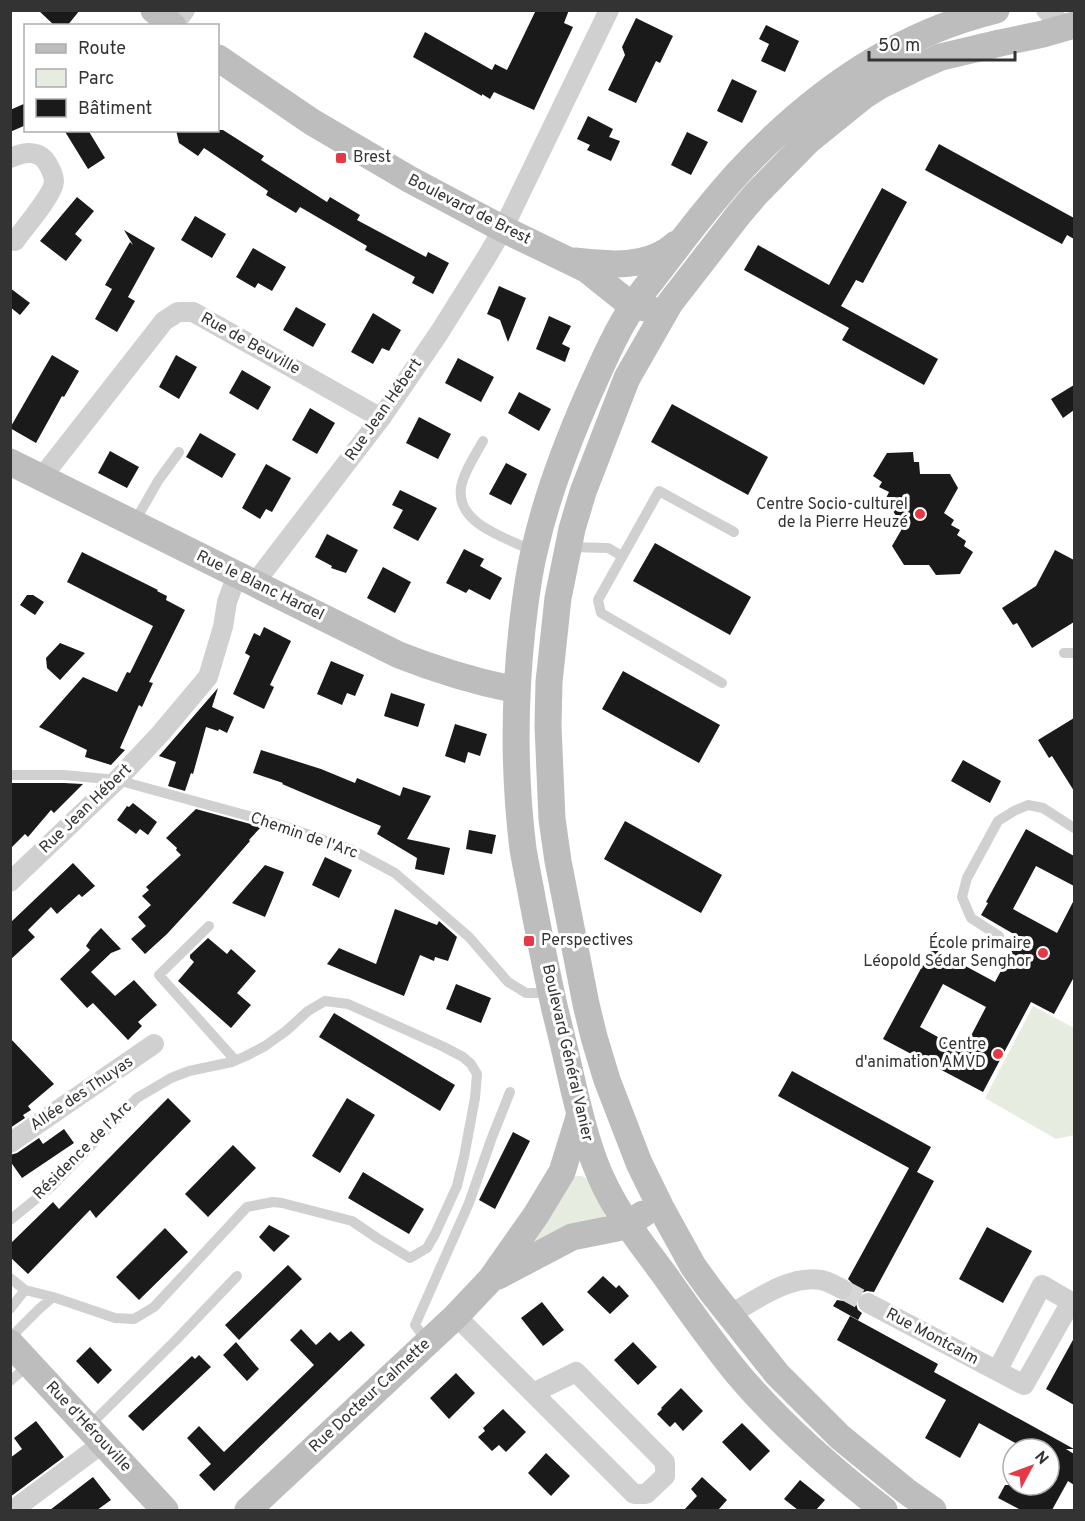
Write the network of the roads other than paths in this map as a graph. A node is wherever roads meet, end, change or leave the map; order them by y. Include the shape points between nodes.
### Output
1 (154, 10) edge
2 (185, 10) edge
3 (609, 10) edge
4 (996, 10) edge
5 (1062, 21) edge
6 (171, 24) edge
7 (174, 24) edge
8 (219, 59) edge
9 (10, 158) edge
10 (503, 229) junction
11 (12, 240) edge
12 (571, 261) junction
13 (648, 267) junction
14 (611, 289) junction
15 (671, 301) junction
16 (633, 306) junction
17 (618, 330) junction
18 (381, 418) junction
19 (483, 441) dead end
20 (179, 452) dead end
21 (10, 462) edge
22 (42, 477) junction
23 (134, 523) junction
24 (734, 532) dead end
25 (568, 547) junction
26 (534, 551) junction
27 (622, 556) junction
28 (246, 580) junction
29 (722, 682) dead end
30 (516, 690) junction
31 (10, 776) edge
32 (117, 780) junction
33 (1074, 828) edge
34 (10, 882) edge
35 (209, 926) dead end
36 (999, 936) dead end
37 (552, 993) junction
38 (154, 1044) dead end
39 (235, 1060) junction
40 (510, 1092) dead end
41 (617, 1106) junction
42 (580, 1114) junction
43 (10, 1143) edge
44 (654, 1194) junction
45 (10, 1220) edge
46 (628, 1224) junction
47 (237, 1276) dead end
48 (10, 1278) edge
49 (491, 1279) junction
50 (842, 1289) tunnel mouth
51 (25, 1290) junction
52 (53, 1297) junction
53 (1073, 1302) edge
54 (868, 1303) tunnel mouth
55 (10, 1309) edge
56 (729, 1315) junction
57 (456, 1316) junction
58 (10, 1338) edge
59 (427, 1342) junction
60 (10, 1343) edge
61 (997, 1371) junction
62 (20, 1373) edge
63 (533, 1393) junction
64 (95, 1435) junction
65 (873, 1505) edge
66 (13, 1510) edge
67 (165, 1510) edge
68 (248, 1510) edge
69 (933, 1510) edge

1 - 6 street
2 - 7 street
3 - 10 street, Rue Jean Hébert
4 - 13 street, Boulevard Général Vanier via 900,45 854,72 798,114 757,153 687,234
5 - 15 street, Boulevard Général Vanier via 941,57 865,95 808,141 756,194
8 - 10 street, Boulevard de Brest via 312,122
9 - 11 street via 24,152 37,153 51,170 54,182 50,194
10 - 12 street, Boulevard de Brest
10 - 18 street, Rue Jean Hébert
12 - 13 street
12 - 14 street
13 - 15 street via 669,282 673,291
13 - 16 street, Boulevard Général Vanier
14 - 16 street
14 - 17 street via 624,312
15 - 16 street via 653,309
15 - 25 street, Boulevard Général Vanier via 627,378 584,492
16 - 17 street, Boulevard Général Vanier
17 - 26 street, Boulevard Général Vanier via 557,471
18 - 22 street, Rue de Beuville via 193,312 178,312 164,321
18 - 28 street, Rue Jean Hébert
19 - 26 lane via 461,487 461,500 468,514 482,527
20 - 23 lane
21 - 22 street, Rue le Blanc Hardel
22 - 23 street, Rue le Blanc Hardel
23 - 28 street, Rue le Blanc Hardel
24 - 27 lane via 659,491
25 - 27 lane via 608,548
25 - 41 street, Boulevard Général Vanier via 549,682 552,819 586,1004
26 - 30 street, Boulevard Général Vanier
27 - 29 lane via 598,600 601,613
28 - 30 street, Rue le Blanc Hardel via 399,656
28 - 32 street, Rue Jean Hébert via 227,602 208,677
30 - 37 street, Boulevard Général Vanier via 516,754 524,851
31 - 32 lane, Chemin de l'Arc via 64,775
32 - 34 street, Rue Jean Hébert
32 - 37 lane, Chemin de l'Arc via 278,824 350,849 395,873 469,937 508,982 526,993
33 - 36 lane via 1043,808 1028,805 998,821 967,878 962,897 971,918
35 - 39 lane via 159,975
37 - 42 street, Boulevard Général Vanier
38 - 43 street, Allée des Thuyas
39 - 45 lane, Résidence de l'Arc via 171,1077 137,1098 52,1186
39 - 52 lane, Résidence de l'Arc via 265,1046 325,1001 348,1004 442,1046 471,1064 477,1074 464,1157 457,1186 427,1248 410,1258 352,1221 273,1202 247,1207 154,1307 134,1319 115,1318
40 - 59 lane via 469,1203 415,1325
41 - 42 street via 609,1098 601,1099 586,1105
41 - 44 street, Boulevard Général Vanier
42 - 46 street, Boulevard Général Vanier via 592,1157
42 - 49 street, Rue Docteur Calmette via 562,1172
44 - 46 street, Rue Docteur Calmette via 646,1211
44 - 56 street, Boulevard Général Vanier via 693,1266
46 - 49 street, Rue Docteur Calmette via 572,1237
46 - 65 street, Boulevard Général Vanier via 738,1374 797,1437
47 - 64 lane
48 - 51 lane
49 - 57 street, Rue Docteur Calmette
50 - 56 street via 822,1280 801,1279 770,1291
51 - 52 lane
51 - 55 lane
52 - 58 lane
53 - 61 street, Rue Montcalm via 1024,1385
53 - 61 street, Rue Montcalm via 1042,1286
54 - 61 street, Rue Montcalm
56 - 69 street, Boulevard Général Vanier via 777,1374 826,1423
57 - 59 street, Rue Docteur Calmette
57 - 63 street
59 - 68 street, Rue Docteur Calmette
60 - 62 street, Rue d'Hérouville
62 - 64 street, Rue d'Hérouville
63 - 63 street via 634,1494 646,1494 665,1476 664,1462 576,1372
64 - 66 street
64 - 67 street, Rue d'Hérouville

